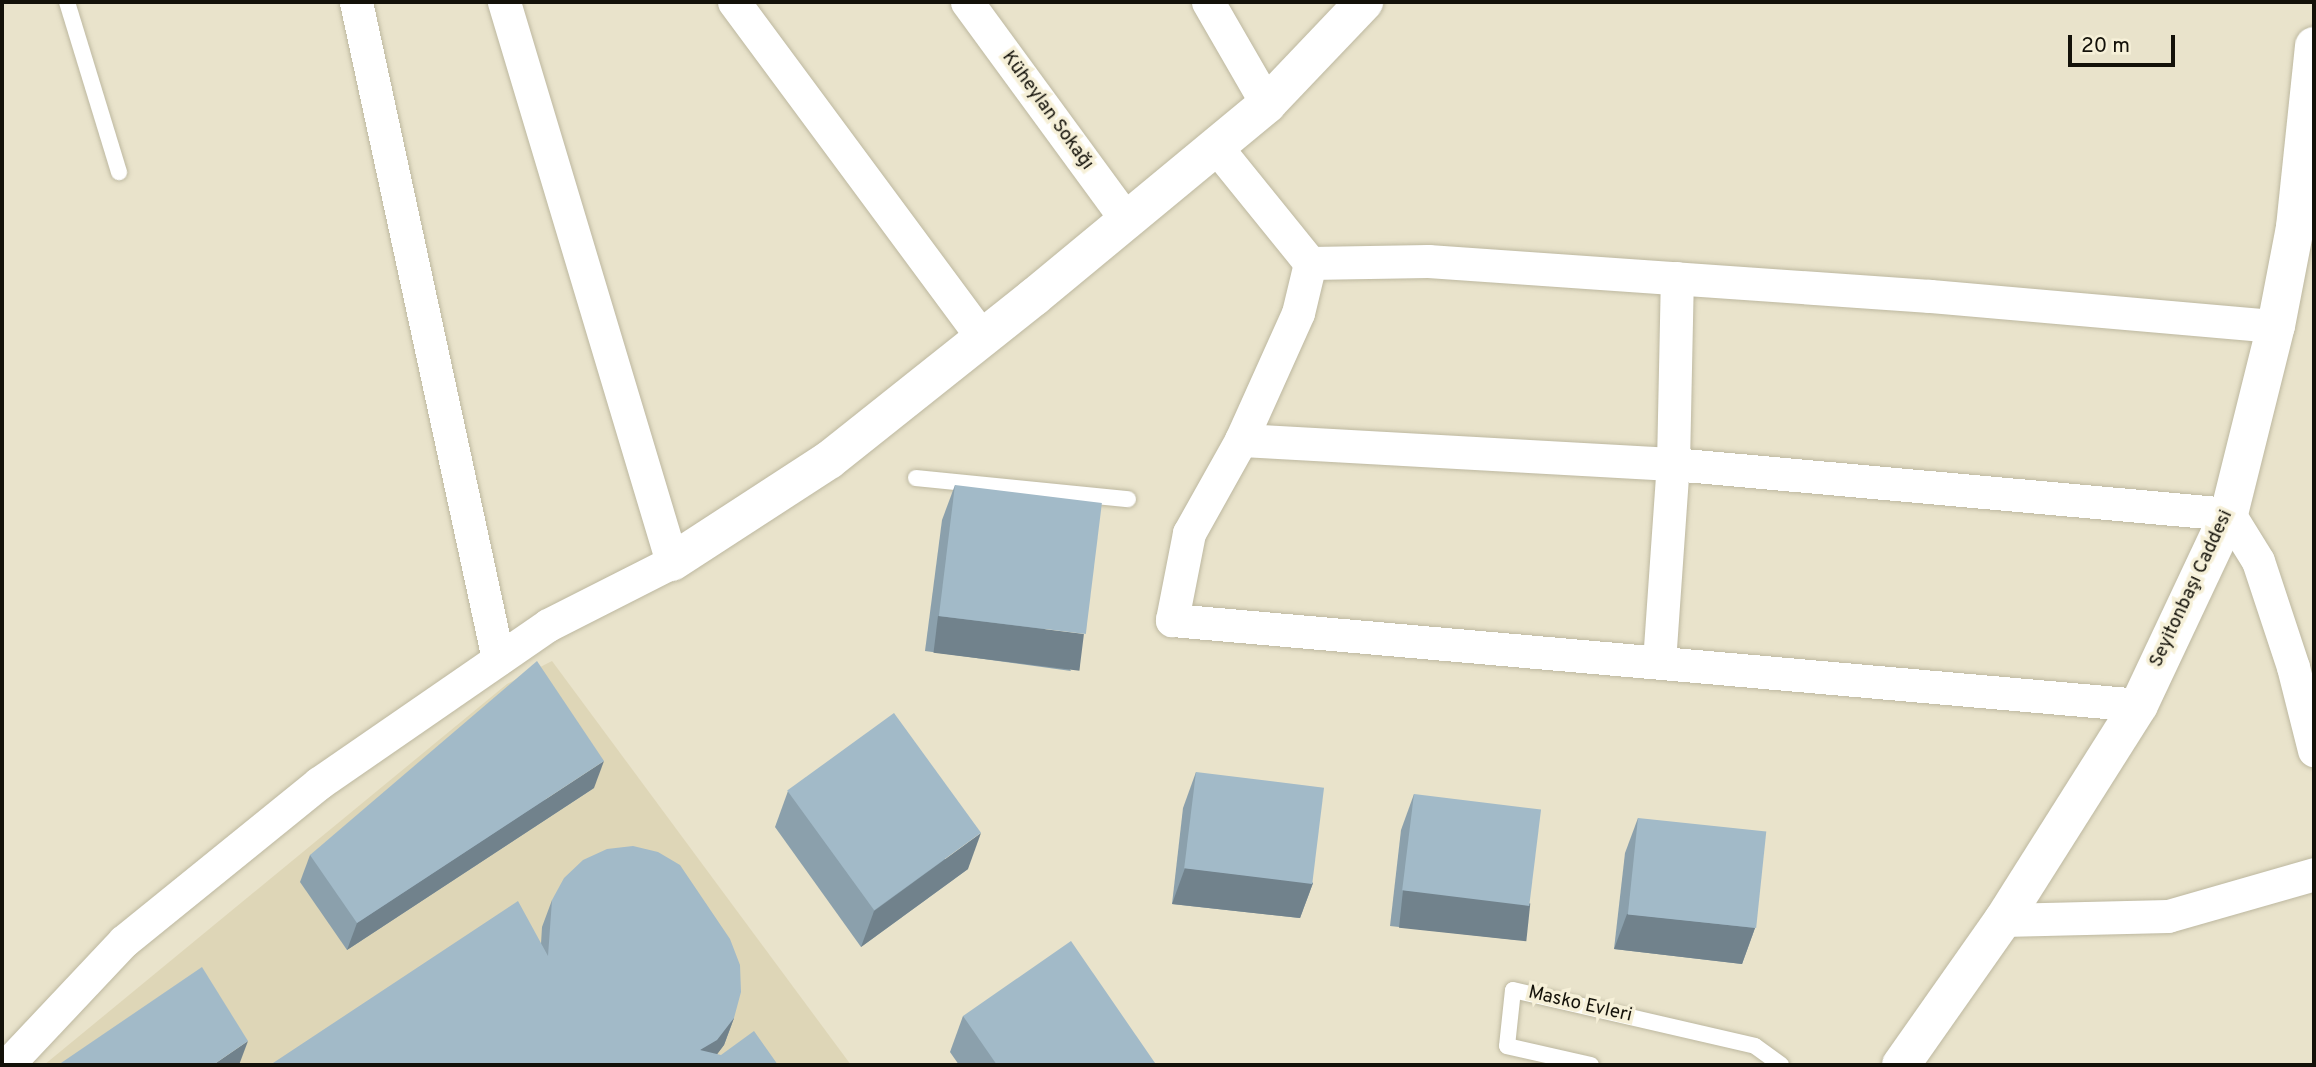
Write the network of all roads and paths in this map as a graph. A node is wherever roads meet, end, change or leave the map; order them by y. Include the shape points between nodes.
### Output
1 (67, 2) edge
2 (356, 2) edge
3 (504, 2) edge
4 (734, 2) edge
5 (967, 2) edge
6 (1208, 2) edge
7 (1364, 2) edge
8 (2314, 46) edge
9 (1267, 104) junction
10 (1217, 148) junction
11 (119, 172) dead end
12 (1127, 221) junction
13 (2304, 225) edge
14 (1310, 263) junction
15 (1677, 278) junction
16 (2276, 326) junction
17 (982, 337) junction
18 (1241, 440) junction
19 (1673, 464) junction
20 (916, 478) dead end
21 (1128, 499) dead end
22 (2229, 514) junction
23 (672, 562) junction
24 (498, 659) junction
25 (1660, 662) junction
26 (2139, 705) junction
27 (2314, 750) edge
28 (2314, 874) edge
29 (2003, 920) junction
30 (7, 1065) edge
31 (1591, 1065) edge
32 (1782, 1065) edge
33 (1901, 1065) edge

1 - 11 lane
2 - 24 street
3 - 23 street
4 - 17 street
5 - 12 street, Küheylan Sokağı
6 - 9 street
7 - 9 street
8 - 13 street, Seyitonbaşı Caddesi
9 - 10 street
10 - 12 street
10 - 14 street
12 - 17 street
13 - 16 street, Seyitonbaşı Caddesi
14 - 15 street via 1428,261
14 - 18 street via 1298,313
15 - 16 street
15 - 19 street
16 - 22 street, Seyitonbaşı Caddesi
17 - 23 street via 829,460
18 - 19 street
18 - 25 street via 1189,533 1172,620
19 - 22 street
19 - 25 street
20 - 21 lane
22 - 26 street, Seyitonbaşı Caddesi
22 - 27 street via 2258,561
23 - 24 street via 548,625
24 - 30 street via 318,783 124,942
25 - 26 street
26 - 29 street, Seyitonbaşı Caddesi
28 - 29 street via 2168,916
29 - 33 street, Seyitonbaşı Caddesi
31 - 32 lane, Masko Evleri via 1507,1046 1513,990 1755,1046

